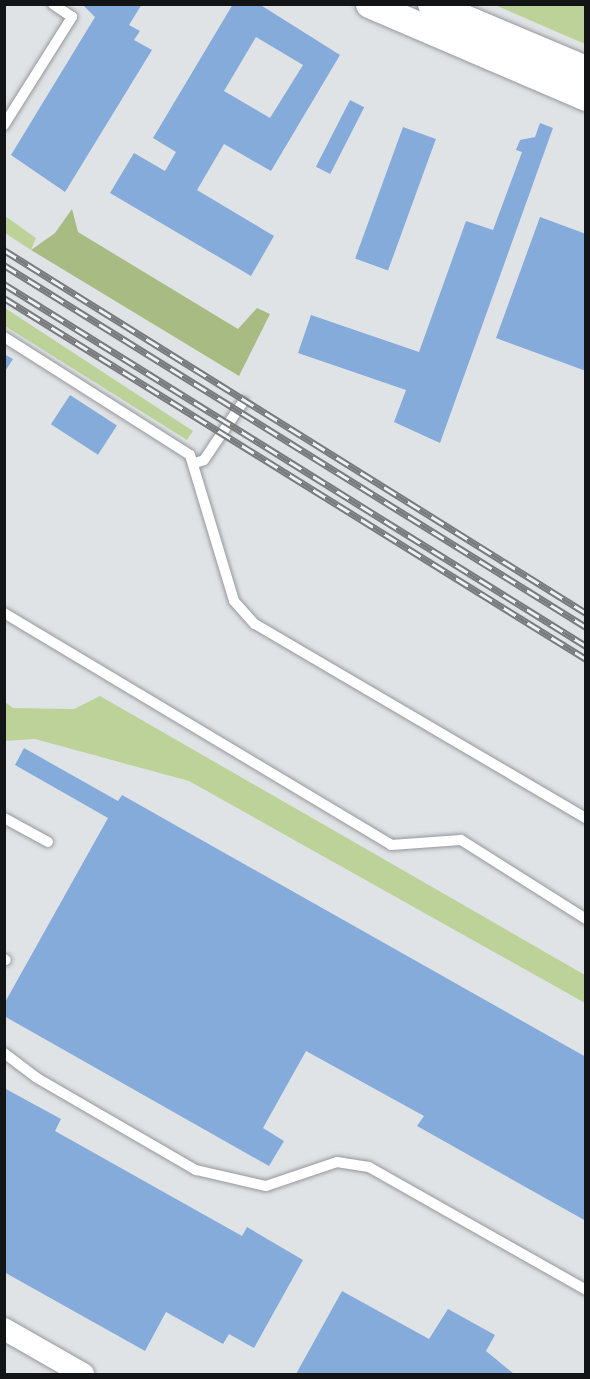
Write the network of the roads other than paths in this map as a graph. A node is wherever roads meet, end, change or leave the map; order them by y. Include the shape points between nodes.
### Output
1 (53, 4) edge
2 (369, 4) edge
3 (430, 4) edge
4 (585, 69) edge
5 (585, 97) edge
6 (4, 125) edge
7 (4, 337) edge
8 (243, 402) dead end
9 (195, 463) junction
10 (4, 613) edge
11 (4, 818) edge
12 (585, 818) edge
13 (48, 842) dead end
14 (585, 919) edge
15 (4, 1053) edge
16 (585, 1290) edge
17 (4, 1329) edge
18 (83, 1374) edge

1 - 6 lane via 72,17
2 - 5 street
3 - 4 street
7 - 9 lane
8 - 9 lane via 204,460
9 - 12 lane via 234,601 243,614
10 - 14 lane via 391,846 461,840
11 - 13 lane
15 - 16 lane via 37,1078 196,1170 266,1186 337,1162 369,1167
17 - 18 street

